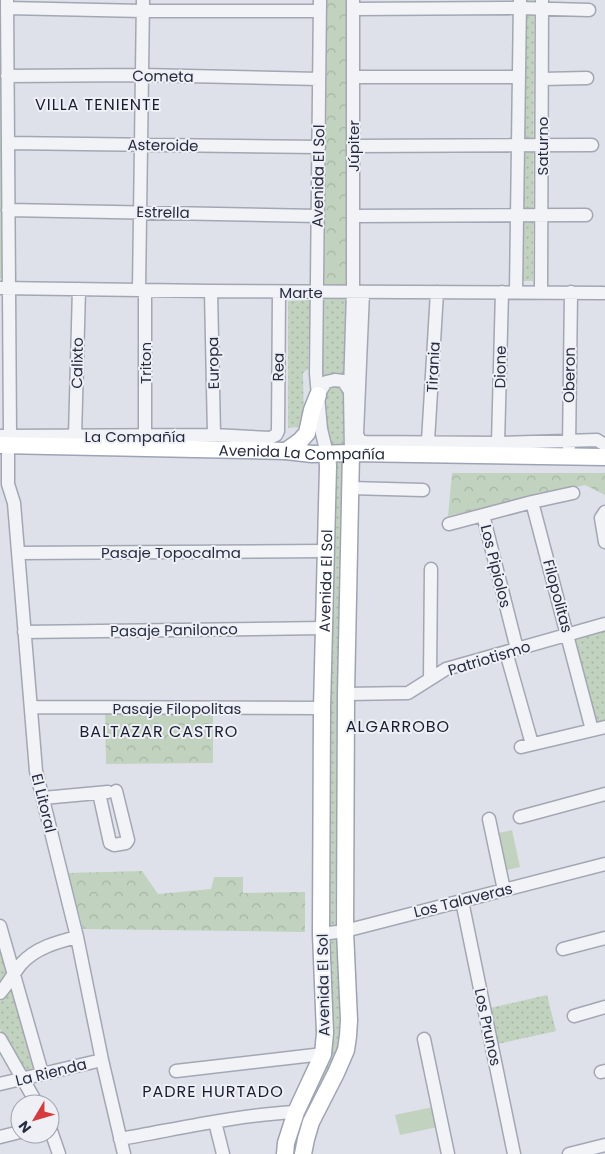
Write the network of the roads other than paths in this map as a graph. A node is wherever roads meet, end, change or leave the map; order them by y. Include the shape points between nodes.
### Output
1 (7, 4) edge
2 (353, 4) edge
3 (520, 4) edge
4 (542, 4) edge
5 (320, 5) edge
6 (143, 6) edge
7 (589, 10) dead end
8 (142, 75) junction
9 (7, 76) junction
10 (353, 77) junction
11 (519, 77) junction
12 (587, 78) dead end
13 (319, 79) junction
14 (542, 80) junction
15 (8, 143) junction
16 (141, 144) junction
17 (318, 146) junction
18 (353, 146) junction
19 (518, 146) junction
20 (543, 146) junction
21 (592, 146) dead end
22 (8, 210) junction
23 (140, 211) junction
24 (517, 215) junction
25 (542, 215) junction
26 (586, 215) dead end
27 (318, 216) junction
28 (353, 216) junction
29 (4, 288) edge
30 (78, 289) junction
31 (142, 289) junction
32 (211, 291) junction
33 (279, 292) junction
34 (317, 292) junction
35 (358, 292) junction
36 (437, 292) junction
37 (502, 292) junction
38 (516, 292) junction
39 (541, 292) junction
40 (571, 292) junction
41 (603, 293) dead end
42 (350, 391) junction
43 (318, 395) junction
44 (214, 435) junction
45 (75, 436) junction
46 (145, 436) junction
47 (270, 438) joint
48 (4, 440) edge
49 (428, 441) junction
50 (498, 442) junction
51 (605, 445) edge
52 (569, 449) junction
53 (286, 451) junction
54 (351, 453) junction
55 (327, 454) junction
56 (605, 457) edge
57 (4, 484) edge
58 (350, 488) junction
59 (423, 490) dead end
60 (573, 492) dead end
61 (532, 502) junction
62 (605, 512) edge
63 (483, 515) junction
64 (449, 524) dead end
65 (605, 542) edge
66 (325, 551) junction
67 (18, 553) junction
68 (431, 569) dead end
69 (605, 624) edge
70 (324, 628) junction
71 (24, 632) junction
72 (568, 634) junction
73 (512, 651) junction
74 (430, 679) junction
75 (346, 694) junction
76 (31, 707) junction
77 (322, 708) junction
78 (605, 727) edge
79 (592, 730) junction
80 (99, 793) junction
81 (605, 794) edge
82 (43, 798) junction
83 (520, 817) dead end
84 (489, 819) dead end
85 (605, 864) edge
86 (504, 890) junction
87 (462, 901) junction
88 (0, 926) edge
89 (345, 931) junction
90 (321, 934) junction
91 (77, 937) junction
92 (605, 938) edge
93 (563, 949) dead end
94 (13, 975) junction
95 (0, 993) edge
96 (605, 1007) edge
97 (574, 1016) dead end
98 (0, 1039) edge
99 (424, 1039) dead end
100 (323, 1054) junction
101 (102, 1060) junction
102 (176, 1071) dead end
103 (42, 1073) junction
104 (24, 1079) junction
105 (0, 1084) edge
106 (32, 1094) edge
107 (296, 1112) junction
108 (215, 1122) junction
109 (120, 1139) junction
110 (605, 1145) edge
111 (124, 1154) edge
112 (223, 1154) edge
113 (285, 1154) edge
114 (303, 1154) edge
115 (448, 1154) edge
116 (514, 1154) edge
117 (569, 1154) edge

1 - 6 street
1 - 9 street, El Litoral
2 - 3 street
2 - 10 street, Júpiter
3 - 4 street
3 - 11 street, Saturno
4 - 7 street
4 - 14 street, Saturno
5 - 6 street
5 - 13 street, Avenida El Sol
6 - 8 street, Triton
8 - 9 street, Cometa
8 - 13 street, Cometa
8 - 16 street, Triton
9 - 15 street, El Litoral
10 - 11 street
10 - 18 street, Júpiter
11 - 19 street, Saturno
12 - 14 street
13 - 17 street, Avenida El Sol
14 - 20 street, Saturno
15 - 16 street, Asteroide
15 - 22 street, El Litoral
16 - 17 street, Asteroide
16 - 23 street, Triton
17 - 27 street, Avenida El Sol
18 - 19 street
18 - 28 street, Júpiter
19 - 20 street
19 - 24 street, Saturno
20 - 21 street
20 - 25 street, Saturno
22 - 23 street, Estrella
22 - 29 street, El Litoral
23 - 27 street, Estrella
23 - 31 street, Triton
24 - 25 street
24 - 28 street
24 - 38 street, Saturno
25 - 26 street
25 - 39 street, Saturno
27 - 34 street, Avenida El Sol
28 - 35 street, Júpiter
29 - 30 street, Marte
29 - 48 street, El Litoral
30 - 31 street, Marte
30 - 45 street, Calixto
31 - 32 street, Marte
31 - 46 street, Triton
32 - 33 street, Marte
32 - 44 street, Europa
33 - 34 street, Marte
33 - 47 street, Rea via 278,431
34 - 35 street, Marte
34 - 43 street, Avenida El Sol
35 - 36 street, Marte
35 - 42 street, Avenida El Sol
35 - 49 street via 357,434 360,441
36 - 37 street, Marte
36 - 49 street, Tirania
37 - 38 street, Marte
37 - 50 street, Dione
38 - 39 street, Marte
39 - 40 street, Marte
40 - 41 street, Marte
40 - 52 street, Oberon
42 - 43 street via 343,381 330,380
42 - 54 street, Avenida El Sol
43 - 53 main road via 306,433 300,442
43 - 55 street, Avenida El Sol
44 - 46 street, La Compañía
44 - 47 street, La Compañía
45 - 46 street, La Compañía
45 - 48 street, La Compañía
48 - 53 main road, Avenida La Compañía
48 - 57 street, El Litoral
49 - 50 street
50 - 52 street
51 - 52 street via 597,440
52 - 54 main road, Avenida La Compañía
52 - 56 main road, Avenida La Compañía
53 - 55 main road, Avenida La Compañía
54 - 55 main road, Avenida La Compañía
54 - 58 main road, Avenida El Sol
55 - 66 main road, Avenida El Sol
57 - 67 street, El Litoral via 14,503
58 - 59 street
58 - 75 main road, Avenida El Sol
60 - 61 street
61 - 63 street
61 - 72 street, Filopolitas
62 - 65 street via 601,518
63 - 64 street, Los Pipiolos
63 - 73 street, Los Pipiolos
66 - 67 street, Pasaje Topocalma
66 - 70 main road, Avenida El Sol
67 - 71 street, El Litoral
68 - 74 street
69 - 72 street, Patriotismo
70 - 71 street, Pasaje Panilonco
70 - 77 main road, Avenida El Sol
71 - 76 street, El Litoral
72 - 73 street, Patriotismo
72 - 79 street, Filopolitas
73 - 74 street, Patriotismo via 446,669
73 - 79 street, Los Pipiolos via 526,746
74 - 75 street, Patriotismo via 408,693
75 - 89 main road, Avenida El Sol
76 - 77 street, Pasaje Filopolitas
76 - 82 street, El Litoral via 36,771
77 - 90 main road, Avenida El Sol
78 - 79 street
80 - 80 street via 119,791 126,843 114,846 110,843
80 - 82 street
81 - 83 street
82 - 91 street, El Litoral
84 - 86 street
85 - 86 street, Los Talaveras
86 - 87 street, Los Talaveras
87 - 89 street, Los Talaveras
87 - 116 street, Los Prunos
88 - 94 street
89 - 90 street, Los Talaveras
89 - 114 main road, Avenida El Sol via 349,1020 346,1050 311,1122
90 - 100 main road, Avenida El Sol via 326,1033
91 - 94 street via 33,954
91 - 101 street, El Litoral
92 - 93 street
94 - 95 street
94 - 103 street
96 - 97 street
98 - 104 street
99 - 115 street
100 - 102 street
100 - 107 main road, Avenida El Sol
101 - 103 street, La Rienda
101 - 109 street, El Litoral
103 - 104 street, La Rienda
104 - 105 street, La Rienda
104 - 106 street
107 - 108 street
107 - 113 main road, Avenida El Sol
108 - 109 street
108 - 112 street
109 - 111 street, El Litoral
110 - 117 street

